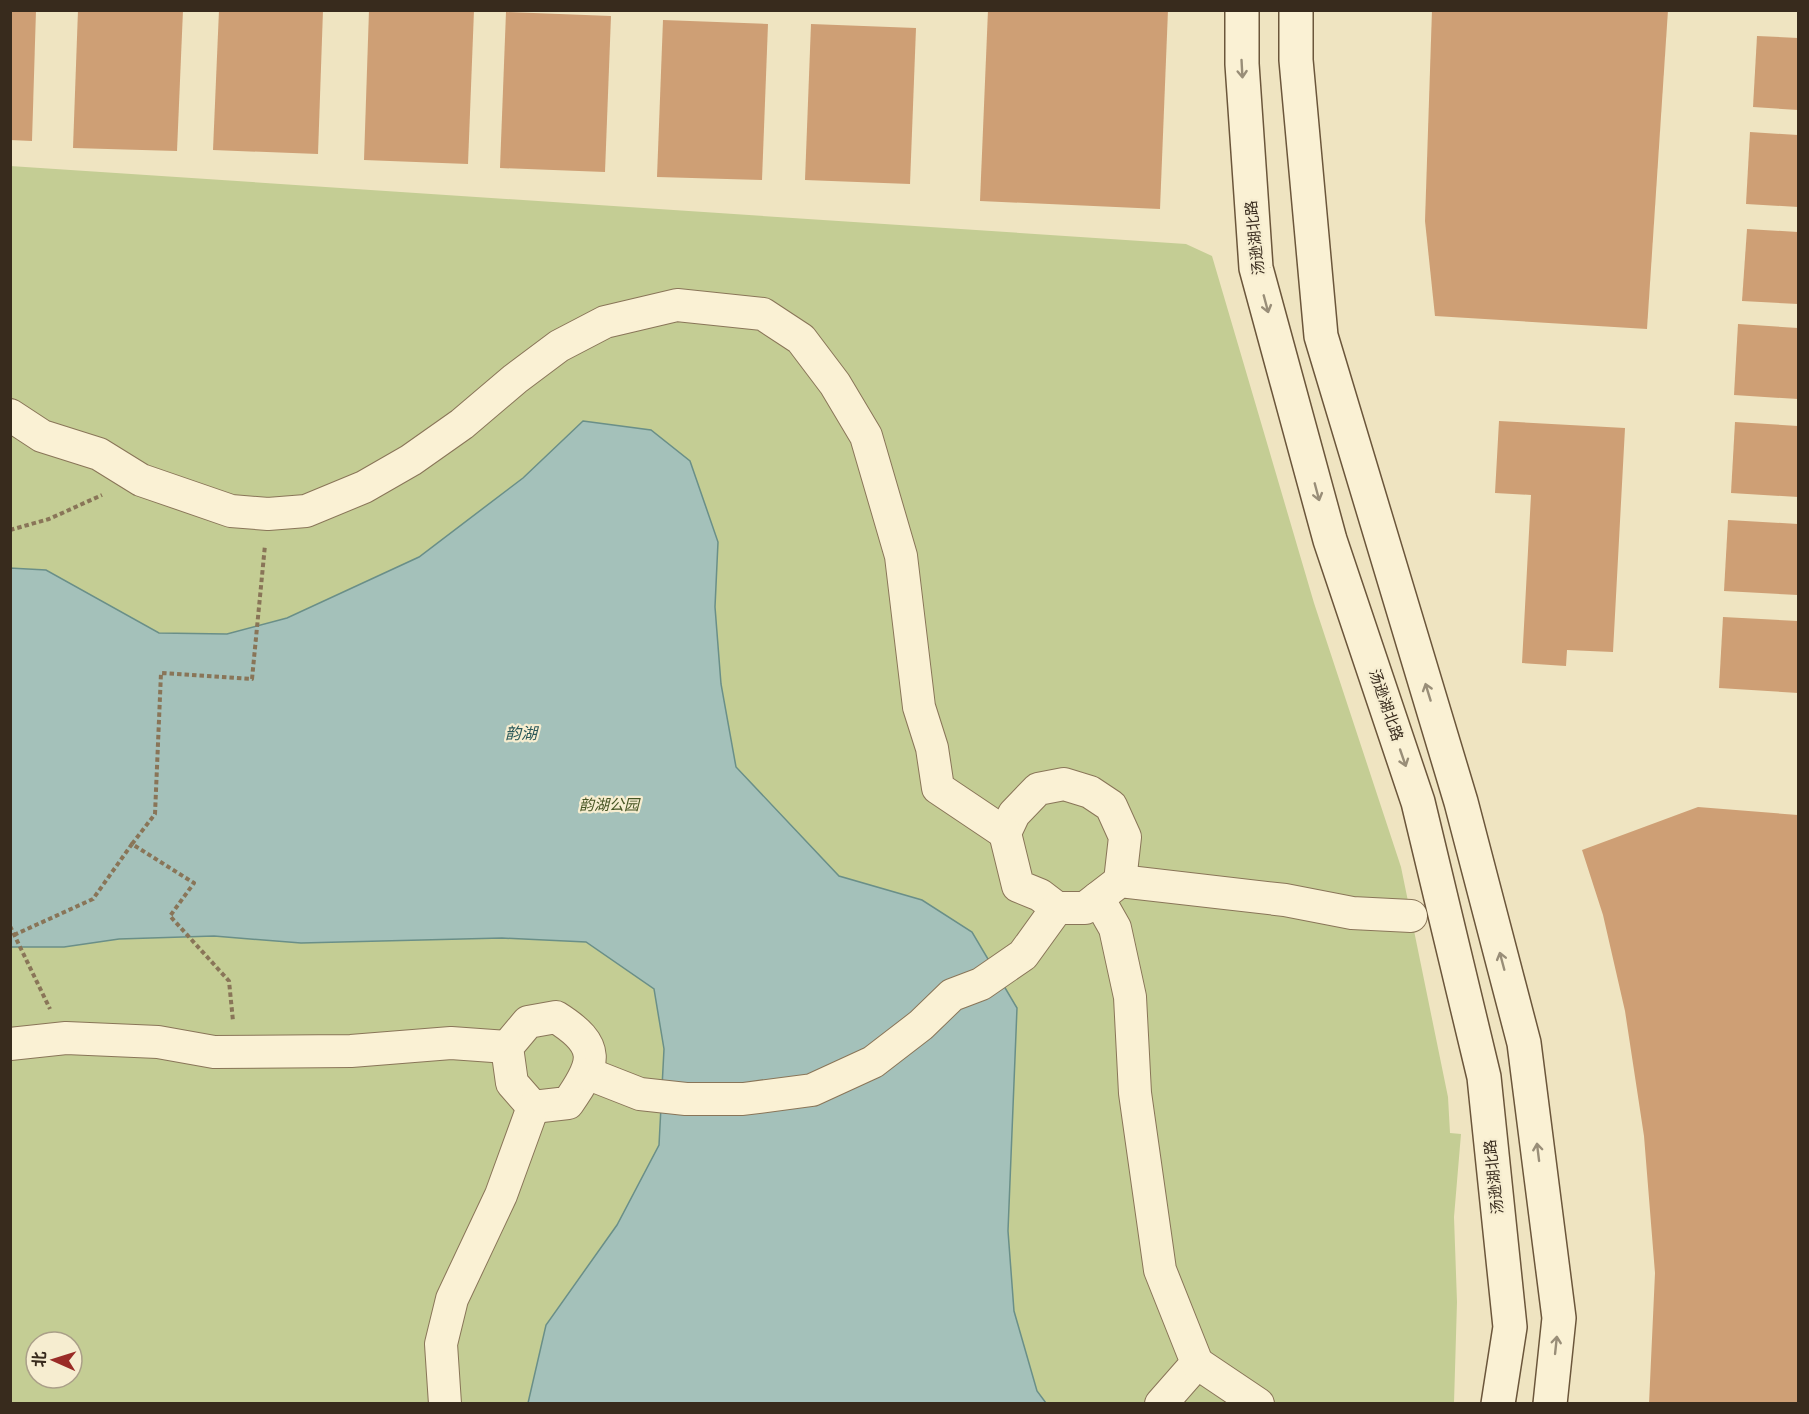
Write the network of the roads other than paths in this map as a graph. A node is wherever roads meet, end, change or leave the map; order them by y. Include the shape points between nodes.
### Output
1 (1242, 10) edge
2 (1296, 10) edge
3 (10, 415) edge
4 (1005, 832) junction
5 (1109, 889) junction
6 (1057, 908) junction
7 (1411, 916) dead end
8 (10, 1044) edge
9 (507, 1047) junction
10 (589, 1074) junction
11 (533, 1107) junction
12 (1197, 1363) junction
13 (445, 1404) edge
14 (1161, 1404) edge
15 (1258, 1404) edge
16 (1498, 1404) edge
17 (1550, 1404) edge

1 -> 16 street, 汤逊湖北路 via 1256,267 1330,540 1418,802 1484,1077 1510,1327
17 -> 2 street via 1559,1318 1524,1043 1461,802 1321,336 1296,60
3 - 4 street via 42,436 99,454 141,480 231,511 306,511 364,487 402,465 462,424 559,346 605,322 677,305 762,314 801,339 835,384 866,436 900,556 919,707 932,748 938,788
4 - 5 street via 1014,814 1038,789 1064,784 1090,792 1111,806 1125,837
4 - 6 street via 1018,886
5 - 6 street via 1085,908
5 - 7 street via 1285,900 1352,913
5 - 12 street via 1130,997 1135,1093 1160,1270
6 - 10 street via 1023,955 981,984 952,995 873,1062 812,1090 743,1099 686,1099 640,1094
8 - 9 street via 66,1038 158,1042 214,1052 351,1051 451,1043
9 - 10 street via 528,1022 556,1017 574,1028 590,1049
9 - 11 street via 512,1083
10 - 11 street via 568,1103
11 - 13 street via 501,1195 452,1299 441,1344
12 - 14 street
12 - 15 street

